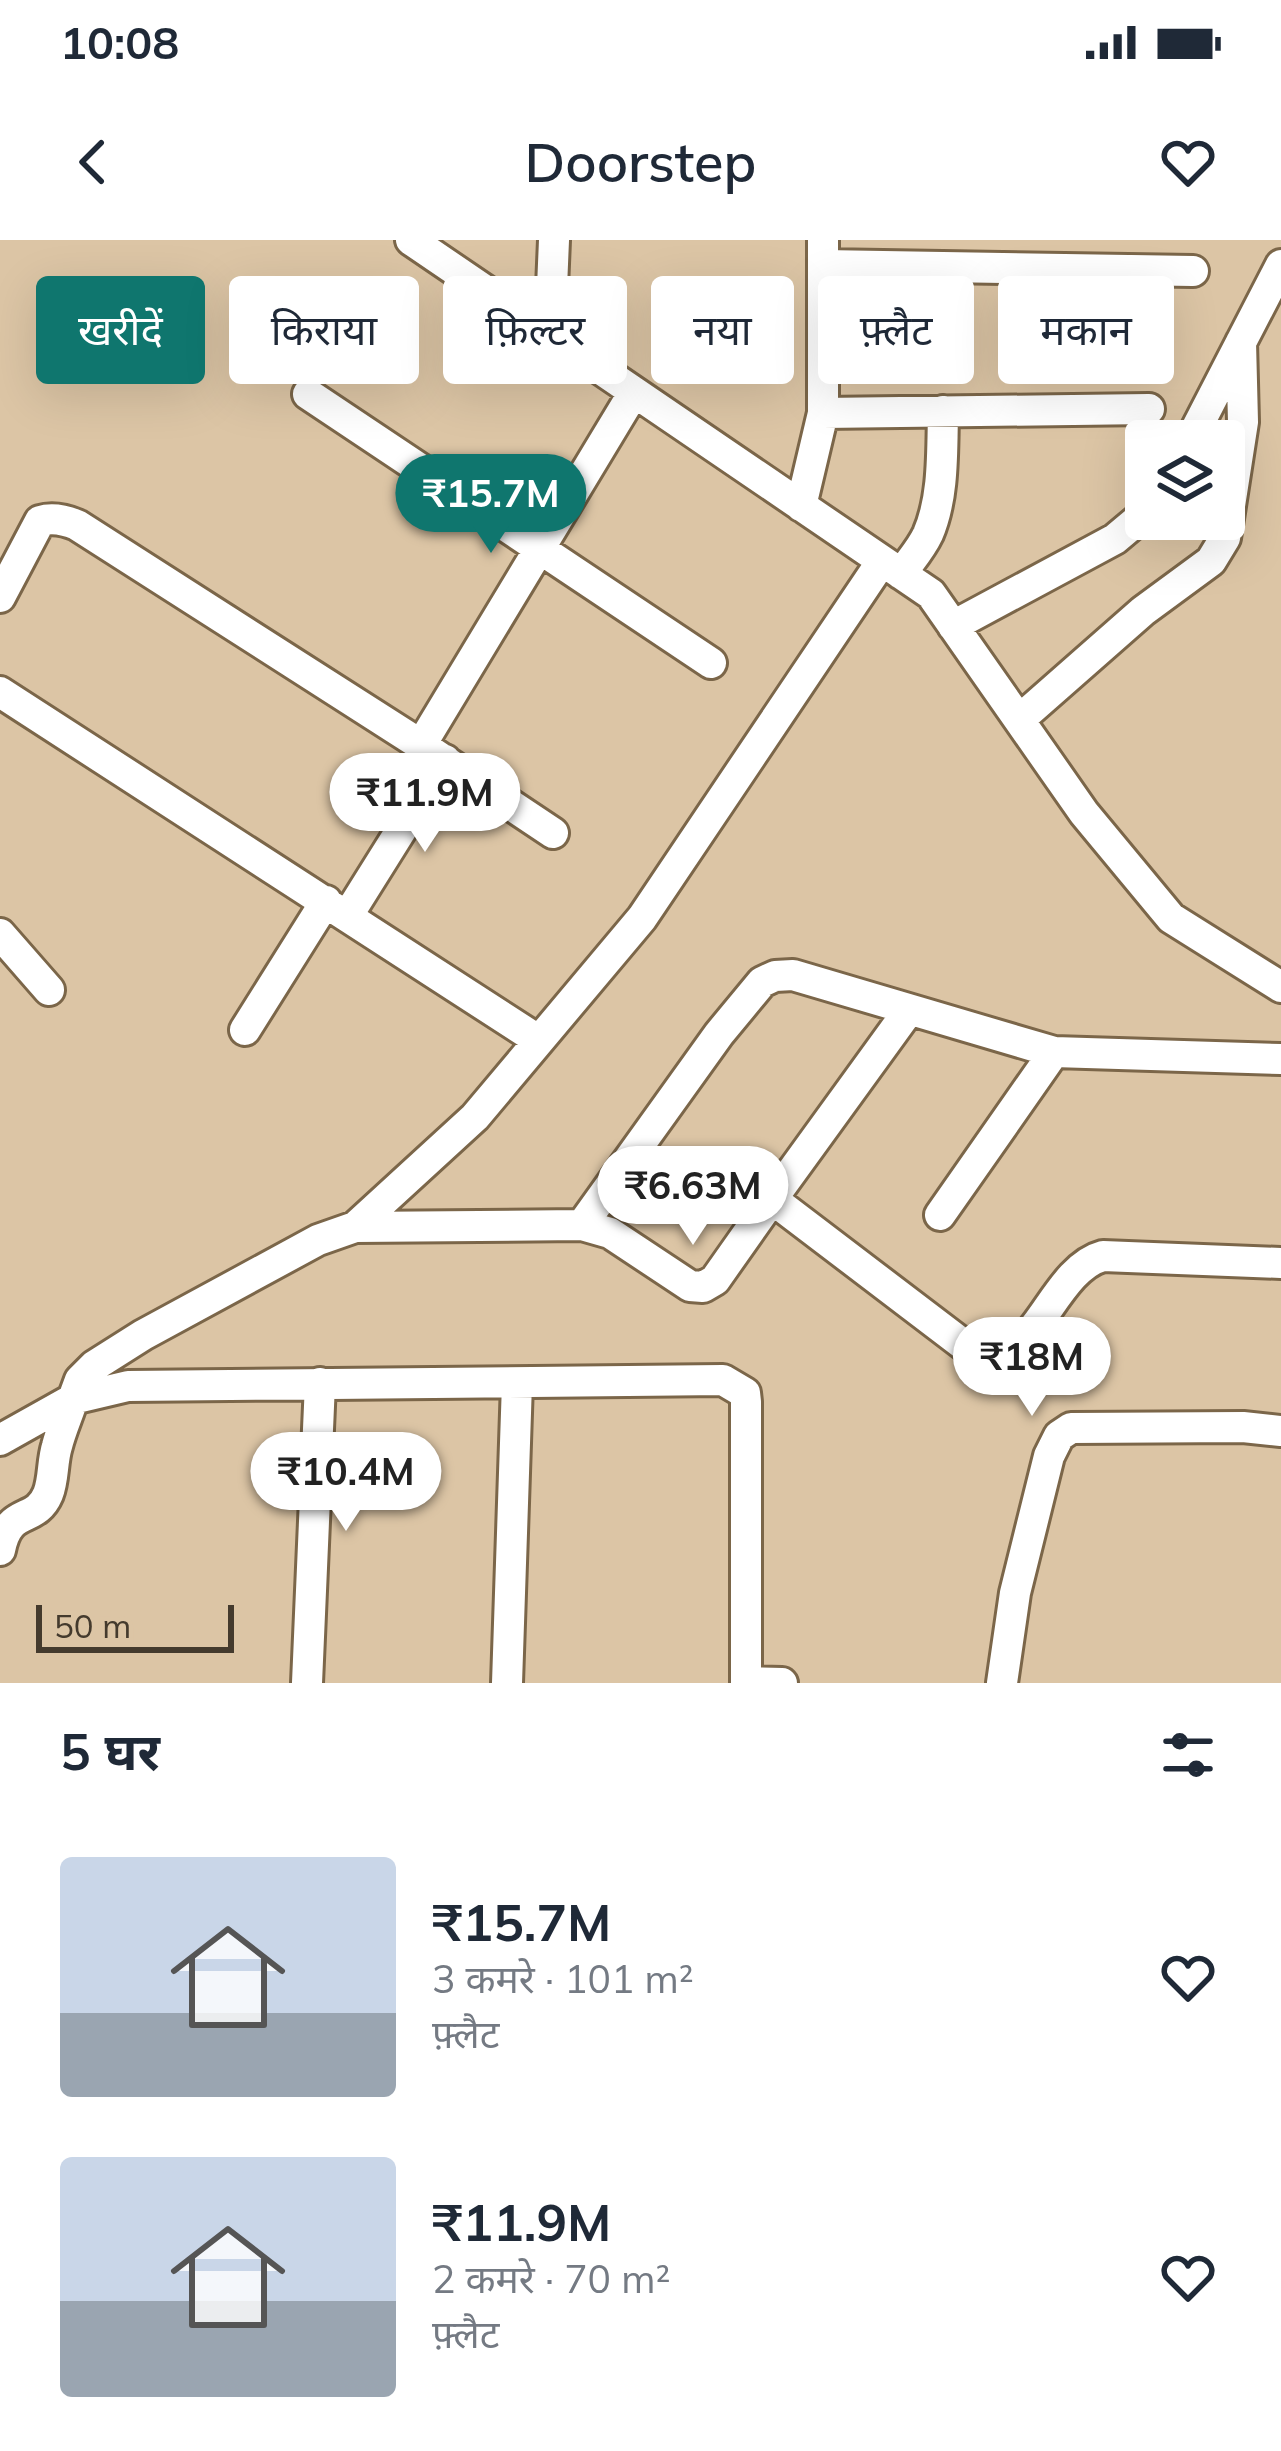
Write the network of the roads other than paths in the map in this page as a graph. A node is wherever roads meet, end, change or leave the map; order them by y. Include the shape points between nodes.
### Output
1 (411, 240) edge
2 (554, 240) edge
3 (823, 252) edge
4 (1281, 266) edge
5 (1192, 272) dead end
6 (464, 276) edge
7 (552, 276) edge
8 (1241, 342) junction
9 (622, 384) edge
10 (634, 392) junction
11 (308, 394) dead end
12 (1149, 409) dead end
13 (943, 412) junction
14 (823, 413) junction
15 (1201, 420) edge
16 (801, 506) junction
17 (1125, 531) edge
18 (539, 549) junction
19 (892, 568) junction
20 (0, 597) edge
21 (953, 626) junction
22 (711, 663) dead end
23 (0, 692) edge
24 (1019, 720) junction
25 (433, 752) junction
26 (554, 833) dead end
27 (337, 908) junction
28 (0, 934) edge
29 (1281, 987) edge
30 (49, 990) dead end
31 (909, 1010) junction
32 (244, 1030) dead end
33 (538, 1040) junction
34 (1054, 1052) junction
35 (1281, 1059) edge
36 (772, 1198) junction
37 (940, 1215) dead end
38 (582, 1225) junction
39 (356, 1227) junction
40 (1281, 1263) edge
41 (320, 1383) junction
42 (517, 1383) junction
43 (73, 1400) junction
44 (1281, 1430) edge
45 (0, 1440) edge
46 (0, 1550) edge
47 (746, 1682) edge
48 (307, 1683) edge
49 (507, 1683) edge
50 (782, 1683) edge
51 (1002, 1683) edge

1 - 6 street
2 - 7 street
3 - 5 street
3 - 14 street
4 - 8 street
8 - 15 street
8 - 24 street via 1243,422 1225,538 1211,561
9 - 10 street
10 - 16 street
10 - 18 street
11 - 18 street
12 - 13 street
13 - 14 street
13 - 19 street via 930,530
14 - 16 street
16 - 19 street
17 - 21 street
18 - 22 street
18 - 25 street
19 - 21 street via 931,594
19 - 33 street via 641,918
20 - 25 street via 40,521 77,524
21 - 24 street
23 - 27 street
24 - 29 street via 1171,918
25 - 26 street
25 - 27 street
27 - 32 street
27 - 33 street
28 - 30 street
31 - 34 street
31 - 36 street
31 - 38 street via 793,976 762,982
33 - 39 street via 475,1118
34 - 35 street
34 - 37 street
36 - 38 street via 703,1287
36 - 40 street via 993,1362 1004,1361 1090,1259
38 - 39 street
39 - 43 street via 318,1240 94,1366
41 - 42 street
41 - 43 street via 128,1386
41 - 48 street
42 - 47 street via 723,1380 745,1393
42 - 49 street
43 - 45 street
43 - 46 street via 47,1496 9,1524
44 - 51 street via 1071,1428 1059,1436 1015,1593
47 - 50 street

